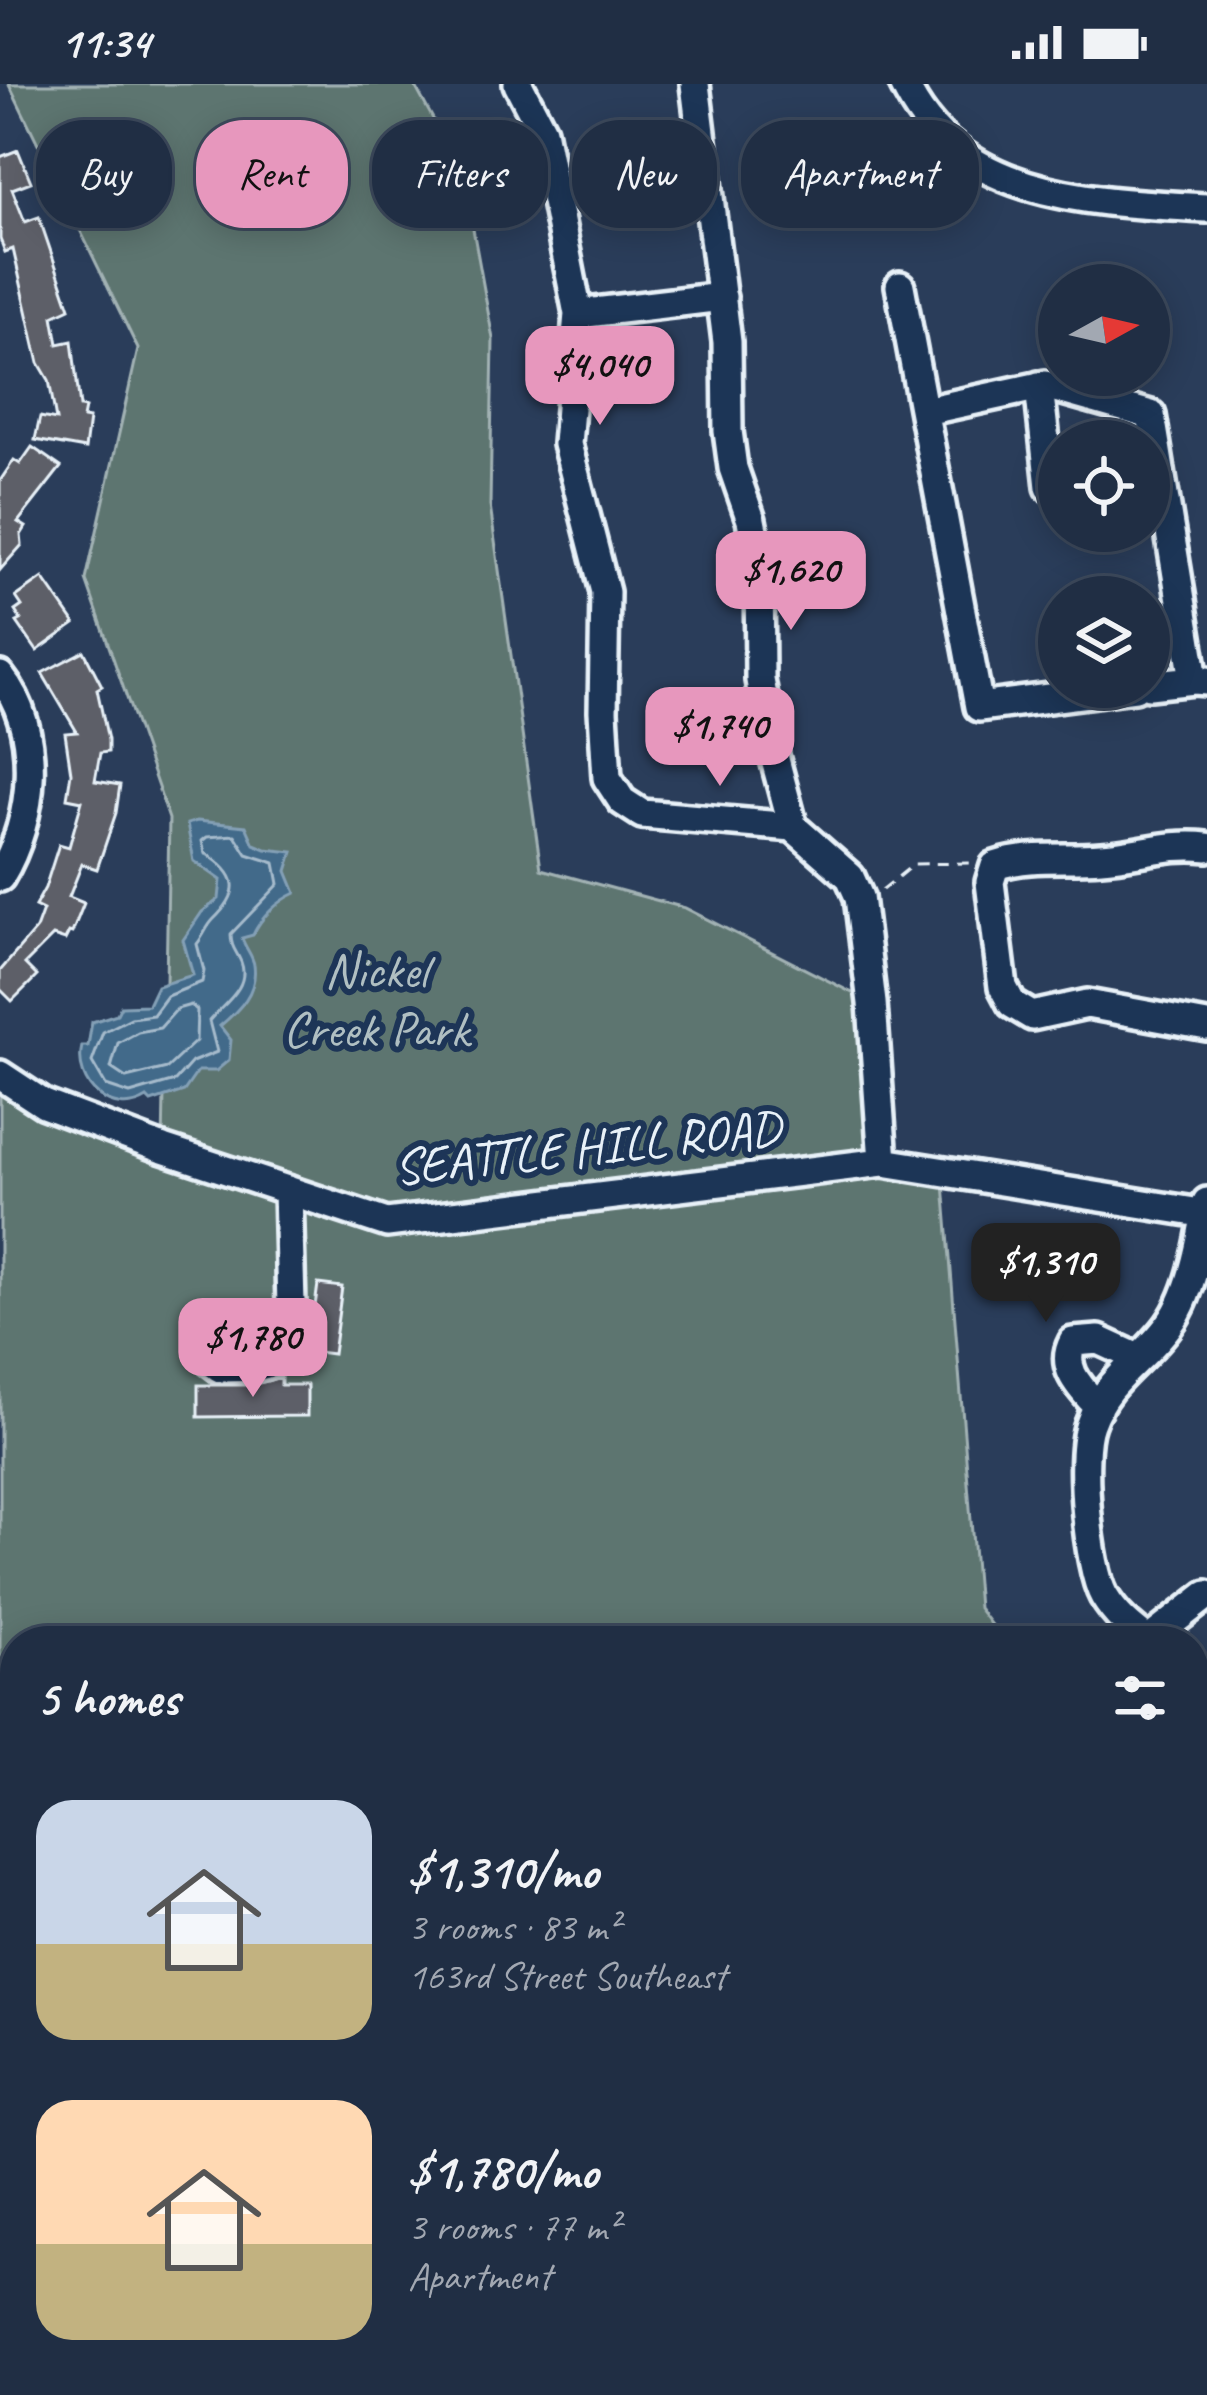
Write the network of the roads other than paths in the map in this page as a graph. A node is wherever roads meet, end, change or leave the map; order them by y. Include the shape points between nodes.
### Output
1 (518, 84) edge
2 (695, 84) edge
3 (904, 84) edge
4 (1207, 208) edge
5 (901, 286) dead end
6 (722, 297) junction
7 (578, 314) junction
8 (1038, 386) edge
9 (1084, 396) edge
10 (926, 411) junction
11 (0, 676) edge
12 (1200, 680) edge
13 (1170, 683) edge
14 (1038, 699) edge
15 (793, 827) junction
16 (1207, 847) edge
17 (0, 877) edge
18 (1207, 1026) edge
19 (0, 1075) edge
20 (883, 1162) junction
21 (288, 1190) junction
22 (1206, 1210) edge
23 (1138, 1358) junction
24 (208, 1359) dead end
25 (1097, 1408) junction
26 (1207, 1595) edge
27 (1128, 1626) edge
28 (1167, 1626) edge

1 - 7 street via 542,130
2 - 6 street
3 - 4 street via 918,114 945,141 1013,184
5 - 10 street
6 - 7 street
6 - 15 street via 733,468 759,561 760,680
7 - 15 street via 567,444 605,592 608,778 642,814
8 - 10 street
9 - 12 street via 1151,415
10 - 14 street via 979,707
11 - 17 street via 27,725 30,764 22,820
12 - 13 street
15 - 20 street via 850,877 860,897
16 - 18 street via 1017,859 995,866 991,882 1012,1004 1032,1016 1087,1004
19 - 21 street, SEATTLE HILL ROAD via 44,1104
20 - 21 street, SEATTLE HILL ROAD via 387,1223
20 - 22 street, SEATTLE HILL ROAD
21 - 24 street via 292,1344 267,1367 220,1368
22 - 23 street via 1173,1321
23 - 25 street
23 - 25 street via 1099,1340 1073,1342 1070,1371
25 - 27 street via 1082,1467 1100,1590
26 - 28 street

